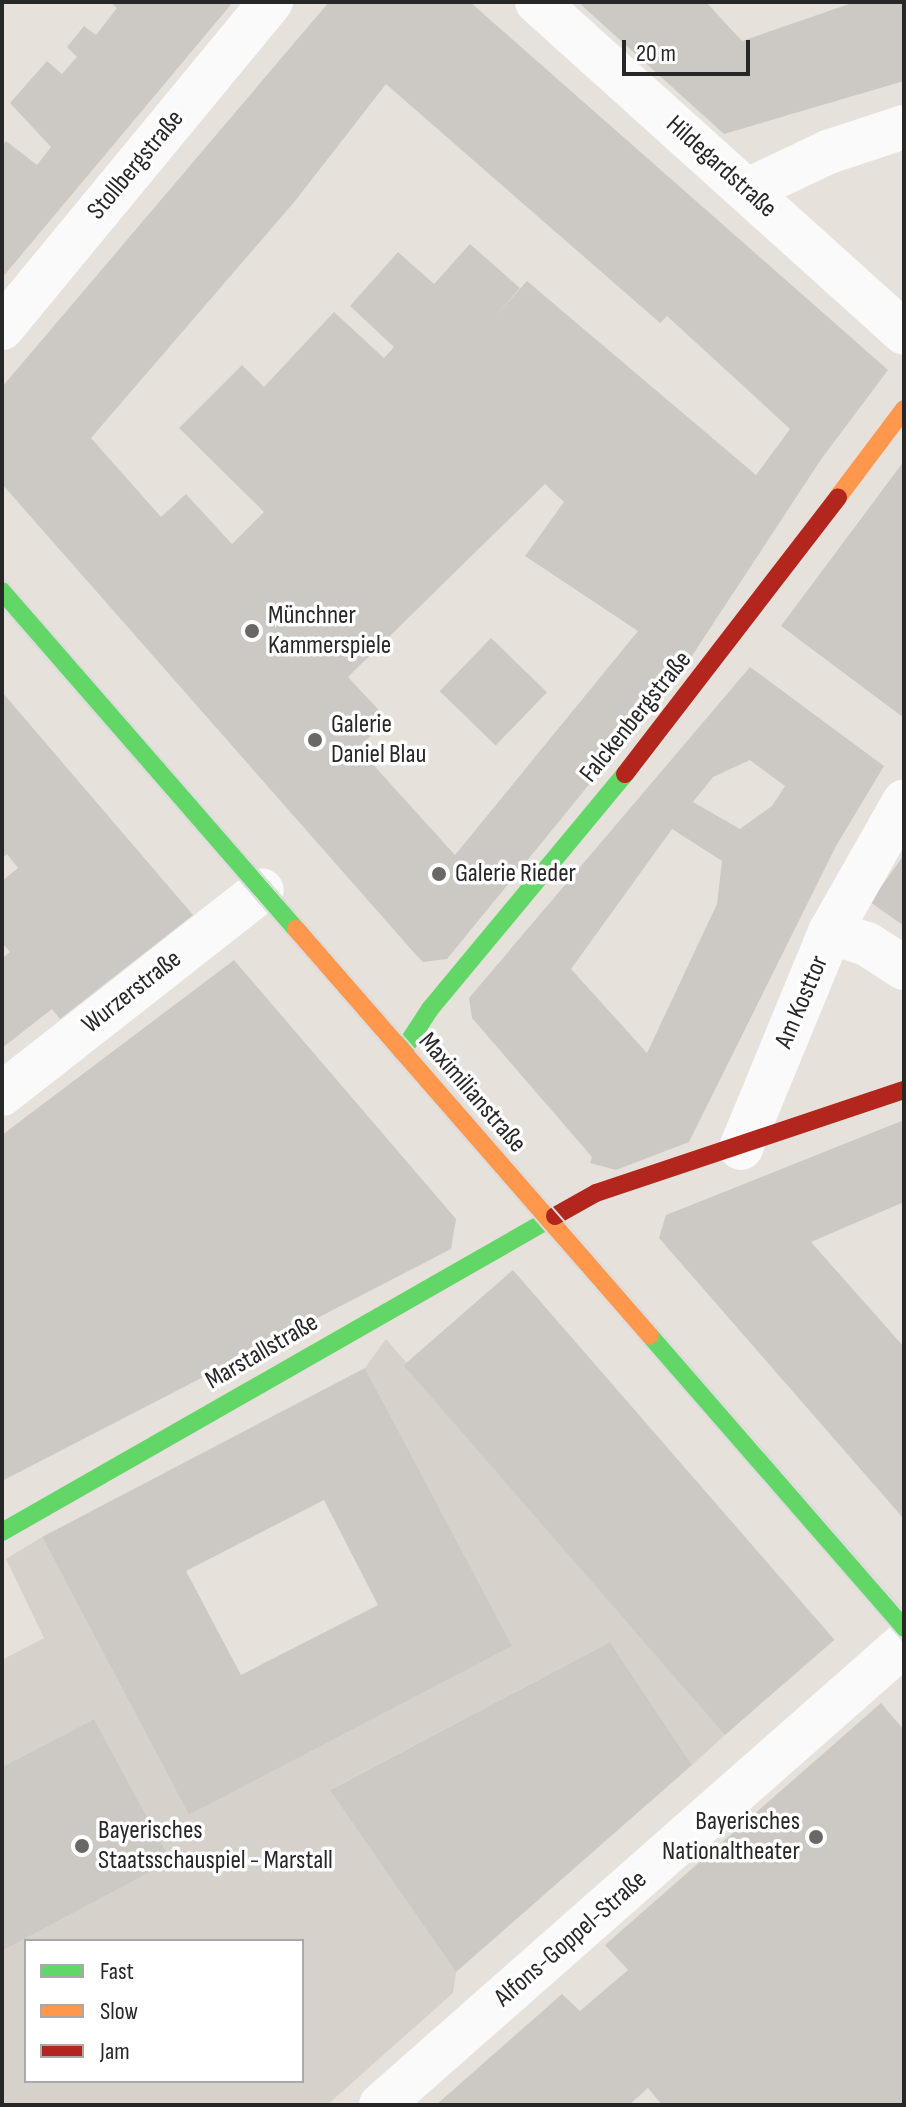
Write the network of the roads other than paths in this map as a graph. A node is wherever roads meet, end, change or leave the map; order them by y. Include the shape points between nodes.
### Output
1 (271, 2) edge
2 (537, 2) edge
3 (904, 127) edge
4 (748, 190) junction
5 (2, 328) edge
6 (904, 333) edge
7 (904, 409) edge
8 (2, 591) edge
9 (904, 802) edge
10 (262, 890) junction
11 (830, 932) junction
12 (904, 968) edge
13 (402, 1052) junction
14 (904, 1090) edge
15 (2, 1094) edge
16 (741, 1148) junction
17 (549, 1220) junction
18 (2, 1532) edge
19 (904, 1628) edge
20 (904, 1644) edge
21 (381, 2105) edge

1 - 5 street, Stollbergstraße
2 - 4 street, Hildegardstraße
3 - 4 street via 828,152
4 - 6 street, Hildegardstraße
7 - 13 street, Falckenbergstraße via 679,709 430,1009
8 - 10 street, Maximilianstraße
9 - 11 street
10 - 13 street, Maximilianstraße
10 - 15 street, Wurzerstraße
11 - 12 street, Am Kosttor via 867,944
11 - 16 street, Am Kosttor
13 - 17 street, Maximilianstraße
14 - 16 street
16 - 17 street via 596,1193
17 - 18 street, Marstallstraße
17 - 19 street, Maximilianstraße
20 - 21 street, Alfons-Goppel-Straße

